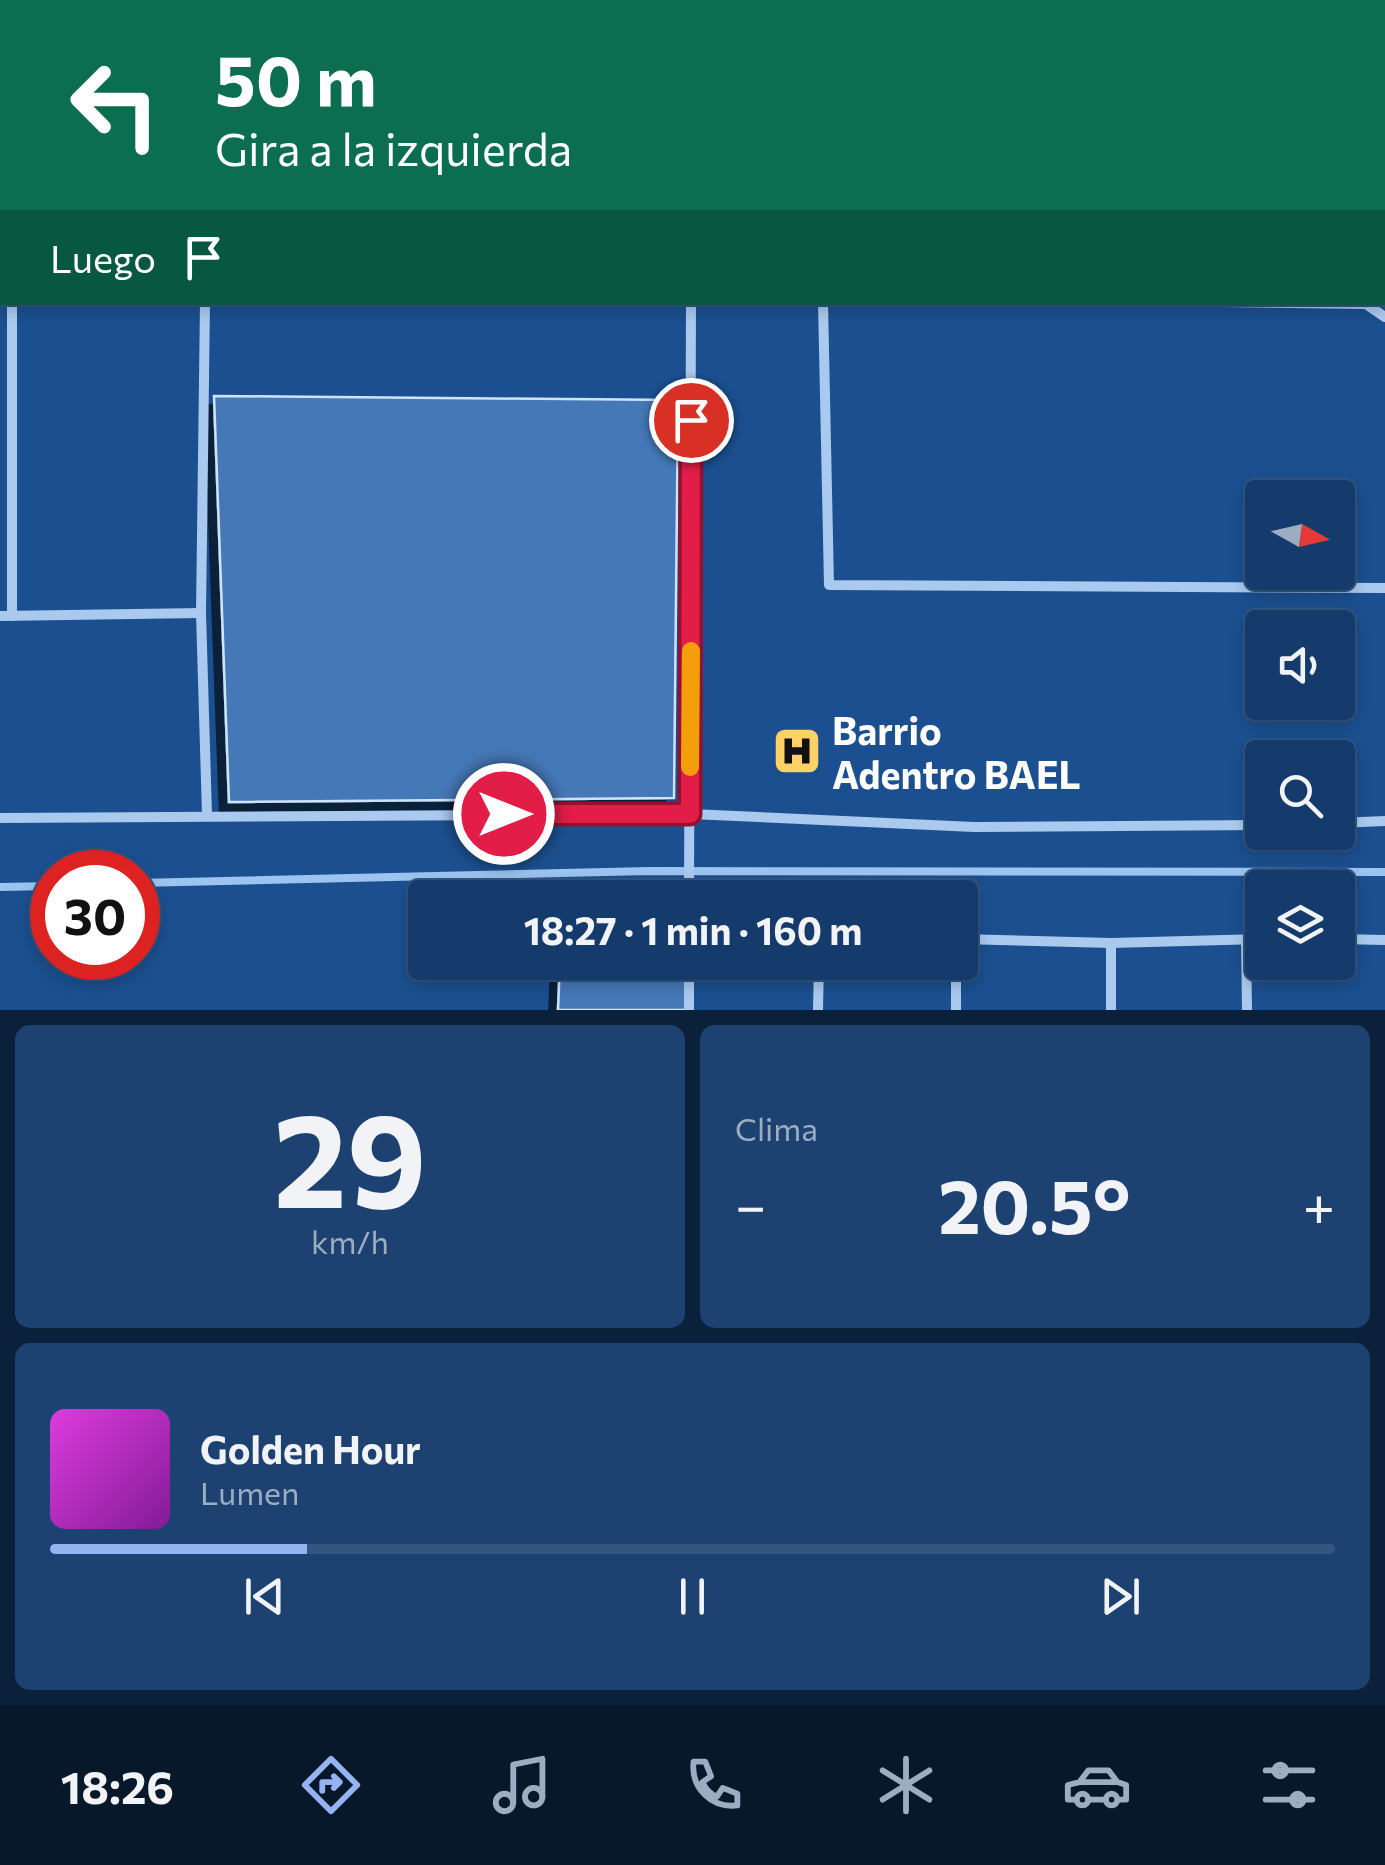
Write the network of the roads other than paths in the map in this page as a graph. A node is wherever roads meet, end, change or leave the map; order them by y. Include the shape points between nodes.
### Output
1 (12, 305) edge
2 (204, 305) edge
3 (691, 305) edge
4 (822, 305) edge
5 (1385, 588) edge
6 (201, 613) junction
7 (6, 616) edge
8 (690, 814) junction
9 (207, 815) junction
10 (0, 818) edge
11 (1385, 821) edge
12 (1355, 822) edge
13 (1245, 825) edge
14 (689, 880) edge
15 (1245, 939) edge
16 (978, 940) edge
17 (1355, 940) edge
18 (1385, 940) edge
19 (1111, 943) junction
20 (689, 980) edge
21 (819, 980) edge
22 (956, 980) edge
23 (1247, 980) edge
24 (689, 1010) edge
25 (818, 1010) edge
26 (956, 1010) edge
27 (1110, 1010) edge
28 (1247, 1010) edge

1 - 7 street
2 - 6 street
3 - 8 street
4 - 5 street via 828,585
6 - 7 street
6 - 9 street
8 - 9 street
8 - 13 street via 974,827
8 - 14 street
9 - 10 street
11 - 12 street
15 - 19 street
16 - 19 street
17 - 18 street
19 - 27 street
20 - 24 street
21 - 25 street
22 - 26 street
23 - 28 street

